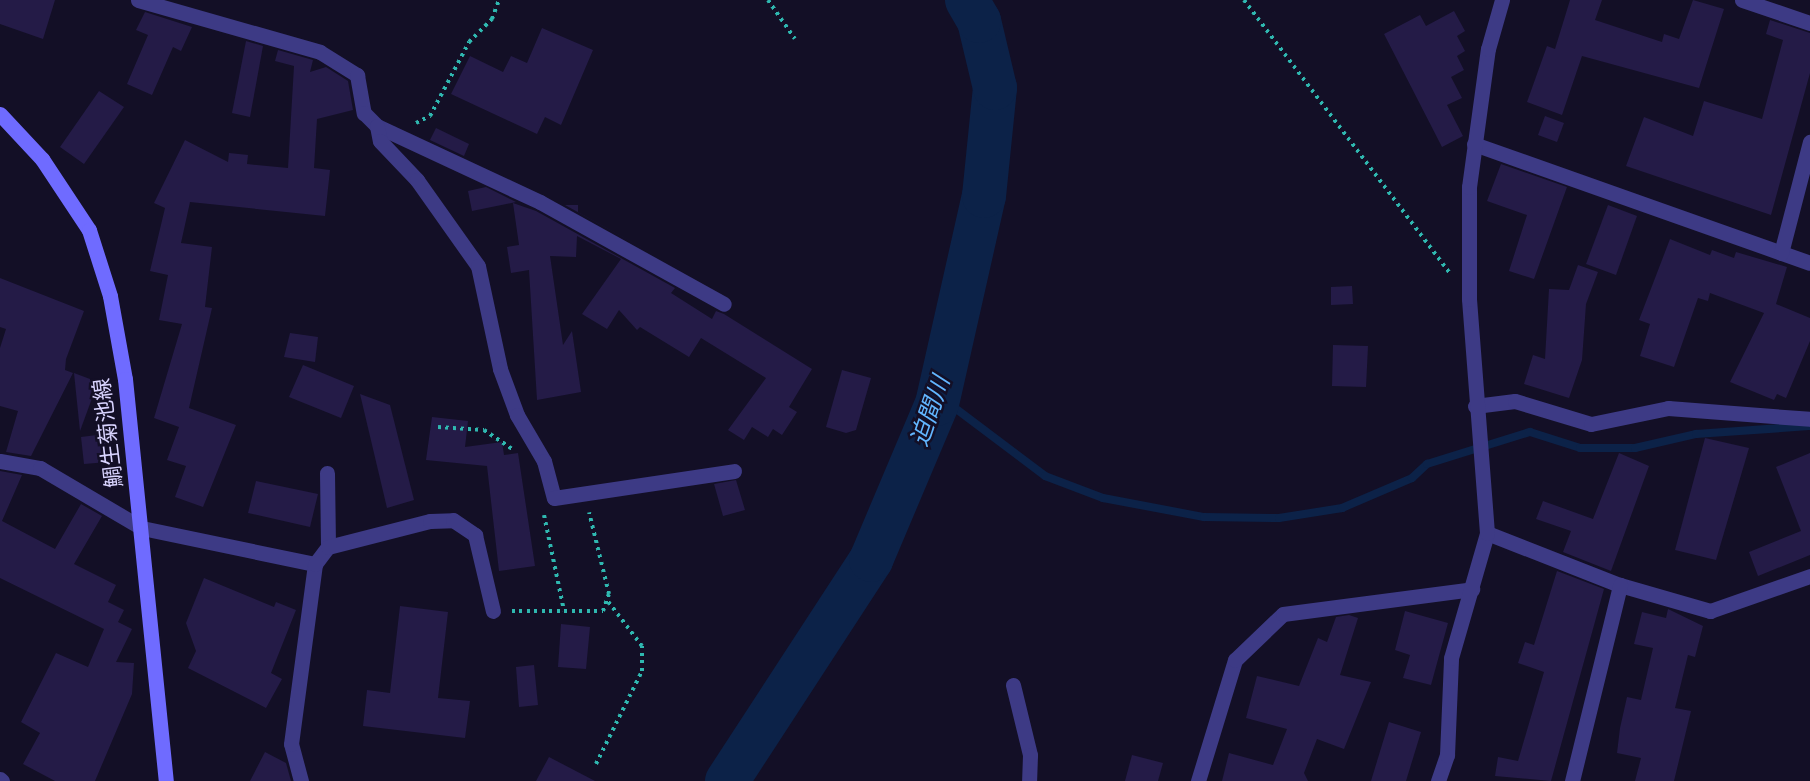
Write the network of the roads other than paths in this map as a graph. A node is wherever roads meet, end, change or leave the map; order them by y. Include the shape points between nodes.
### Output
1 (138, 0) edge
2 (1502, 0) edge
3 (1742, 0) edge
4 (1810, 23) edge
5 (0, 114) edge
6 (377, 126) junction
7 (1810, 142) edge
8 (1474, 144) junction
9 (1781, 252) junction
10 (1810, 263) edge
11 (724, 304) dead end
12 (1475, 406) junction
13 (1810, 419) edge
14 (0, 461) edge
15 (734, 471) dead end
16 (327, 473) dead end
17 (142, 528) junction
18 (1487, 532) junction
19 (328, 547) junction
20 (315, 564) junction
21 (1810, 576) edge
22 (1620, 585) junction
23 (1472, 589) junction
24 (493, 611) road end
25 (1013, 685) dead end
26 (166, 781) edge
27 (301, 781) edge
28 (1029, 781) edge
29 (1198, 781) edge
30 (1438, 781) edge
31 (1572, 781) edge

1 - 6 street via 320,52 357,75 364,113
2 - 8 street
3 - 4 street
5 - 17 main road, 鯛生菊池線 via 42,159 88,230 110,296 125,379
6 - 11 street via 540,202
6 - 15 street via 380,141 417,180 478,266 500,369 517,415 544,461 554,498
7 - 9 street
8 - 9 street
8 - 12 street via 1469,299
9 - 10 street
12 - 13 street via 1515,401 1591,424 1668,408
12 - 18 street
14 - 17 street via 40,468
16 - 19 street
17 - 20 street
17 - 26 main road, 鯛生菊池線 via 151,668
18 - 22 street
18 - 23 street
19 - 20 street
19 - 24 street via 430,521 453,520 475,535
20 - 27 street via 291,744
21 - 22 street via 1710,610
22 - 31 street
23 - 29 street via 1283,614 1234,660
23 - 30 street via 1451,658 1447,755
25 - 28 street via 1030,755

